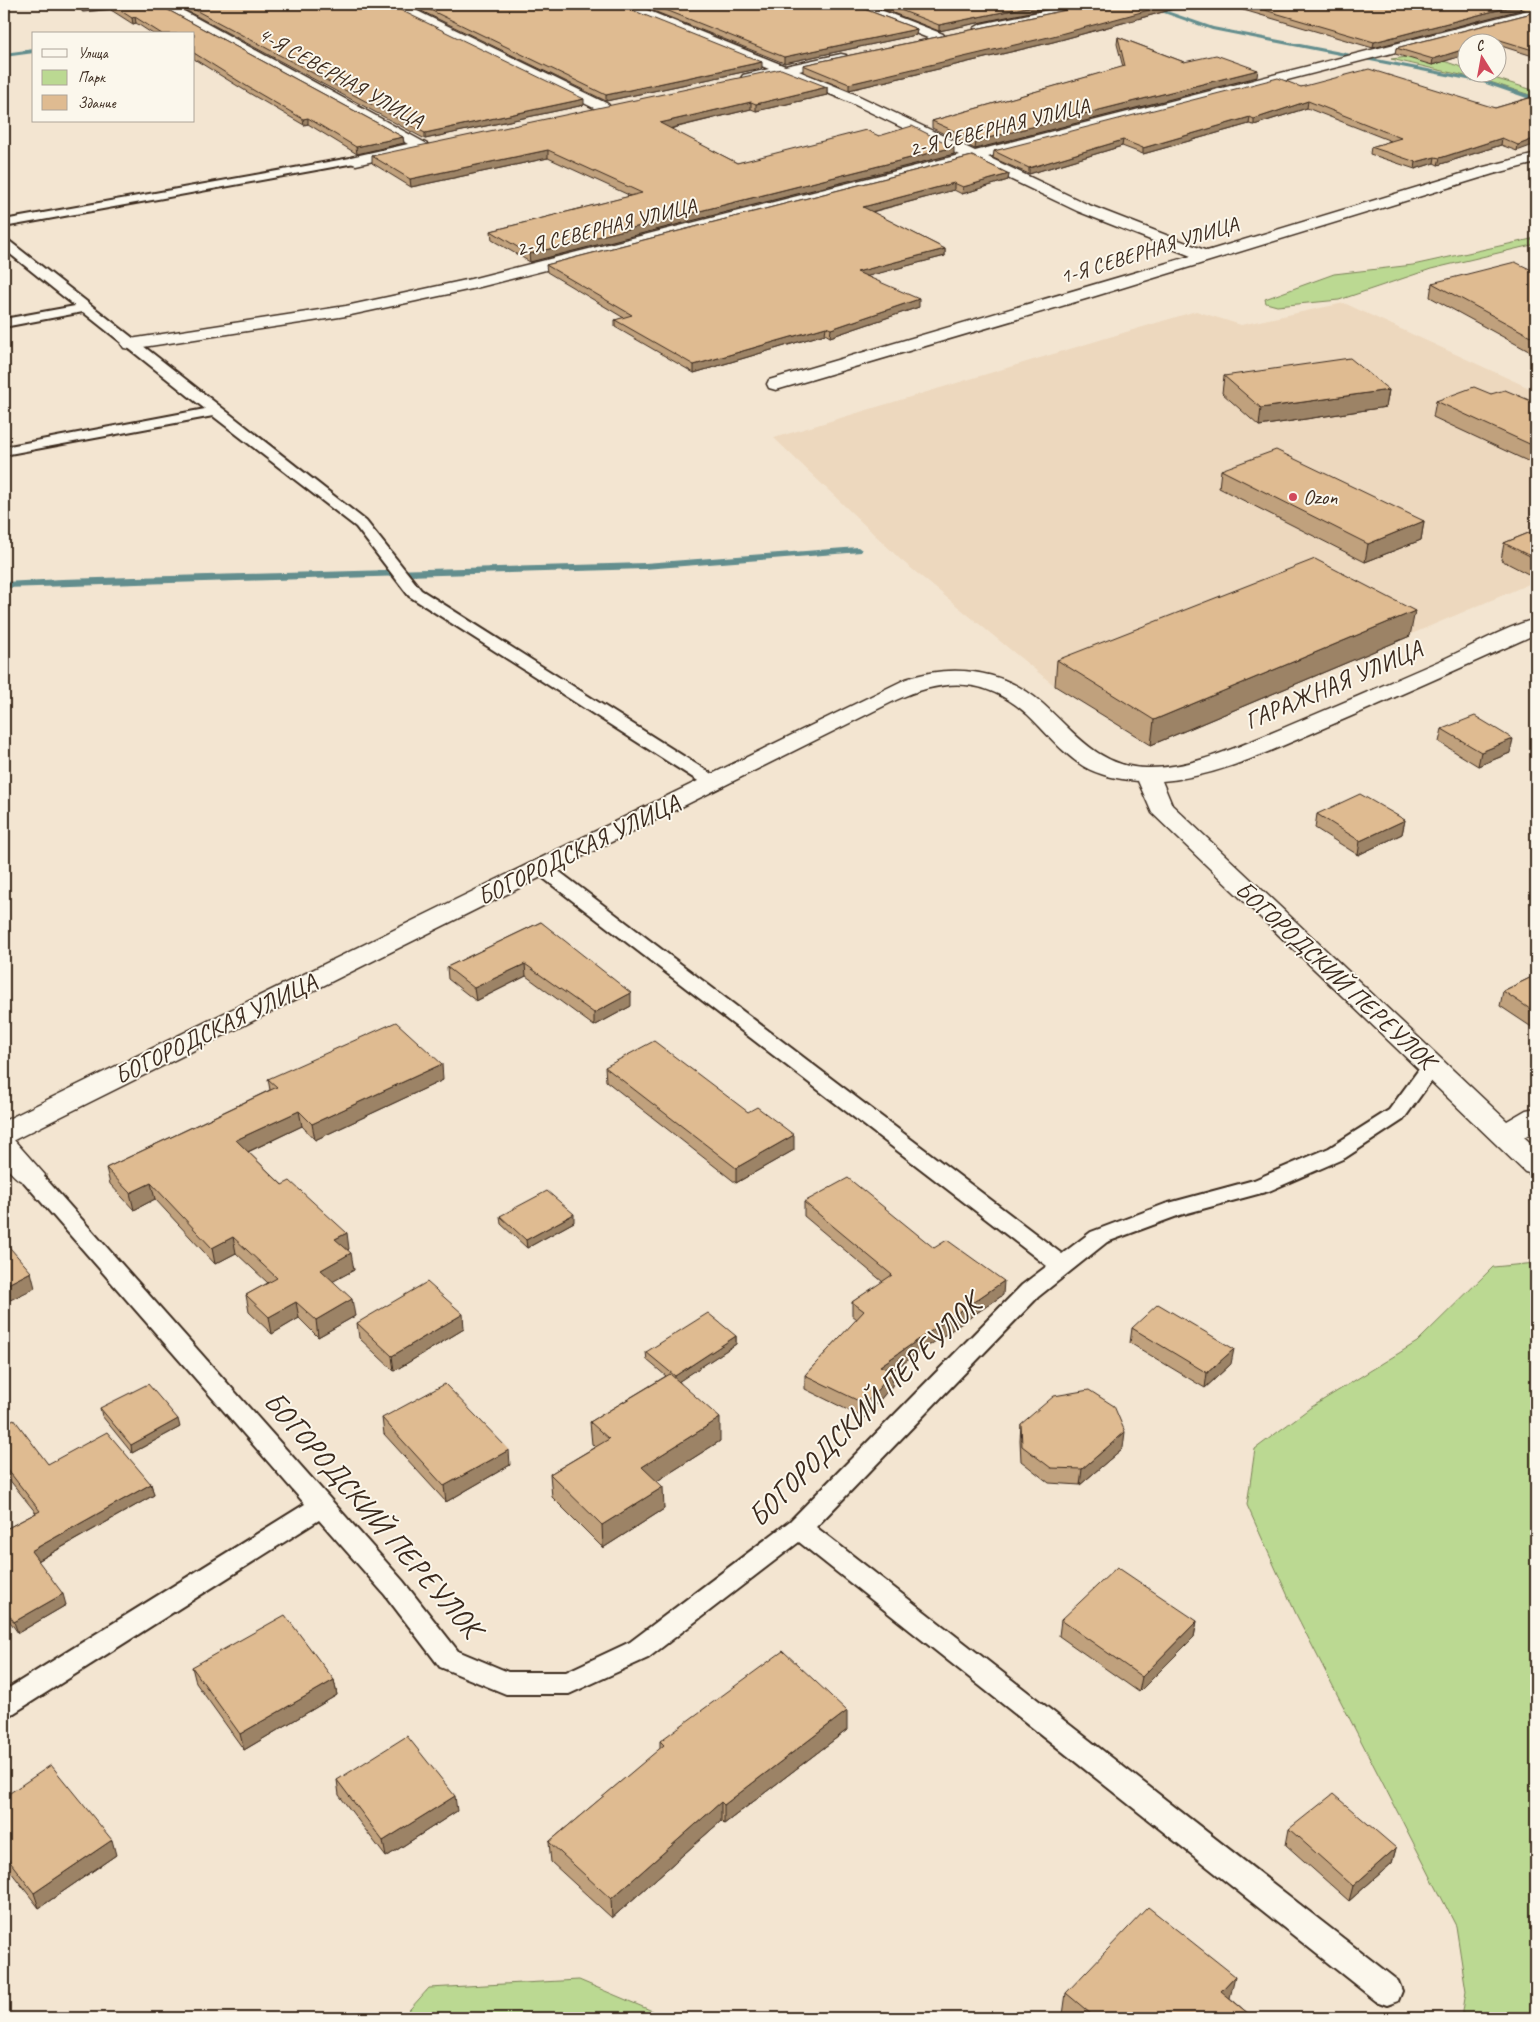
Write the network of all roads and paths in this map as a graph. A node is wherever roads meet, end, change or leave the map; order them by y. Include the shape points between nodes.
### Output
1 (114, 4) edge
2 (162, 4) edge
3 (393, 4) edge
4 (621, 4) edge
5 (854, 4) edge
6 (1094, 4) edge
7 (1520, 4) edge
8 (1070, 6) edge
9 (88, 8) dead end
10 (1536, 11) edge
11 (938, 38) junction
12 (910, 44) edge
13 (852, 56) edge
14 (785, 70) junction
15 (737, 80) edge
16 (584, 111) edge
17 (441, 141) edge
18 (422, 145) junction
19 (969, 156) junction
20 (1536, 159) edge
21 (356, 160) joint
22 (4, 224) edge
23 (4, 243) edge
24 (1206, 256) junction
25 (85, 308) junction
26 (4, 323) edge
27 (130, 344) junction
28 (776, 384) dead end
29 (216, 411) junction
30 (4, 451) edge
31 (1536, 626) edge
32 (1146, 775) junction
33 (712, 782) junction
34 (541, 867) junction
35 (1432, 1066) junction
36 (1536, 1116) edge
37 (4, 1133) edge
38 (1505, 1135) junction
39 (4, 1147) edge
40 (1536, 1165) edge
41 (30, 1174) joint
42 (1062, 1266) junction
43 (322, 1506) junction
44 (799, 1528) junction
45 (4, 1705) edge
46 (1387, 1991) dead end

1 - 9 street
2 - 18 street, 4-Я СЕВЕРНАЯ УЛИЦА
3 - 16 street via 608,106
4 - 14 street
5 - 11 street
6 - 8 street
7 - 10 highway
8 - 11 street
10 - 19 street, 2-Я СЕВЕРНАЯ УЛИЦА
11 - 12 street
13 - 14 street
14 - 15 street
14 - 19 street via 852,98
17 - 18 street
18 - 21 street
19 - 24 street via 1083,208
19 - 27 street, 2-Я СЕВЕРНАЯ УЛИЦА via 472,284 346,311
20 - 24 street, 1-Я СЕВЕРНАЯ УЛИЦА via 1489,170
21 - 22 lane
23 - 25 lane
24 - 28 street, 1-Я СЕВЕРНАЯ УЛИЦА
25 - 26 lane
25 - 27 lane
27 - 29 lane
29 - 30 lane
29 - 33 lane via 361,524 415,592
31 - 32 street, ГАРАЖНАЯ УЛИЦА via 1240,754 1208,764
32 - 33 street, БОГОРОДСКАЯ УЛИЦА via 1124,774 1096,766 1076,751 1023,698 1003,685 979,678 943,677 923,680 888,695
32 - 35 street, БОГОРОДСКИЙ ПЕРЕУЛОК via 1161,808
33 - 34 street, БОГОРОДСКАЯ УЛИЦА
34 - 37 street, БОГОРОДСКАЯ УЛИЦА
34 - 42 lane
35 - 38 street, БОГОРОДСКИЙ ПЕРЕУЛОК
35 - 42 lane, БОГОРОДСКИЙ ПЕРЕУЛОК via 1396,1115 1337,1153 1261,1186 1173,1209 1099,1237
36 - 38 street
38 - 40 street, БОГОРОДСКИЙ ПЕРЕУЛОК
39 - 41 street
41 - 43 lane, БОГОРОДСКИЙ ПЕРЕУЛОК
42 - 44 lane, БОГОРОДСКИЙ ПЕРЕУЛОК via 1030,1291
43 - 44 lane, БОГОРОДСКИЙ ПЕРЕУЛОК via 394,1588 449,1659 506,1682 569,1683 639,1650
43 - 45 lane
44 - 46 lane

